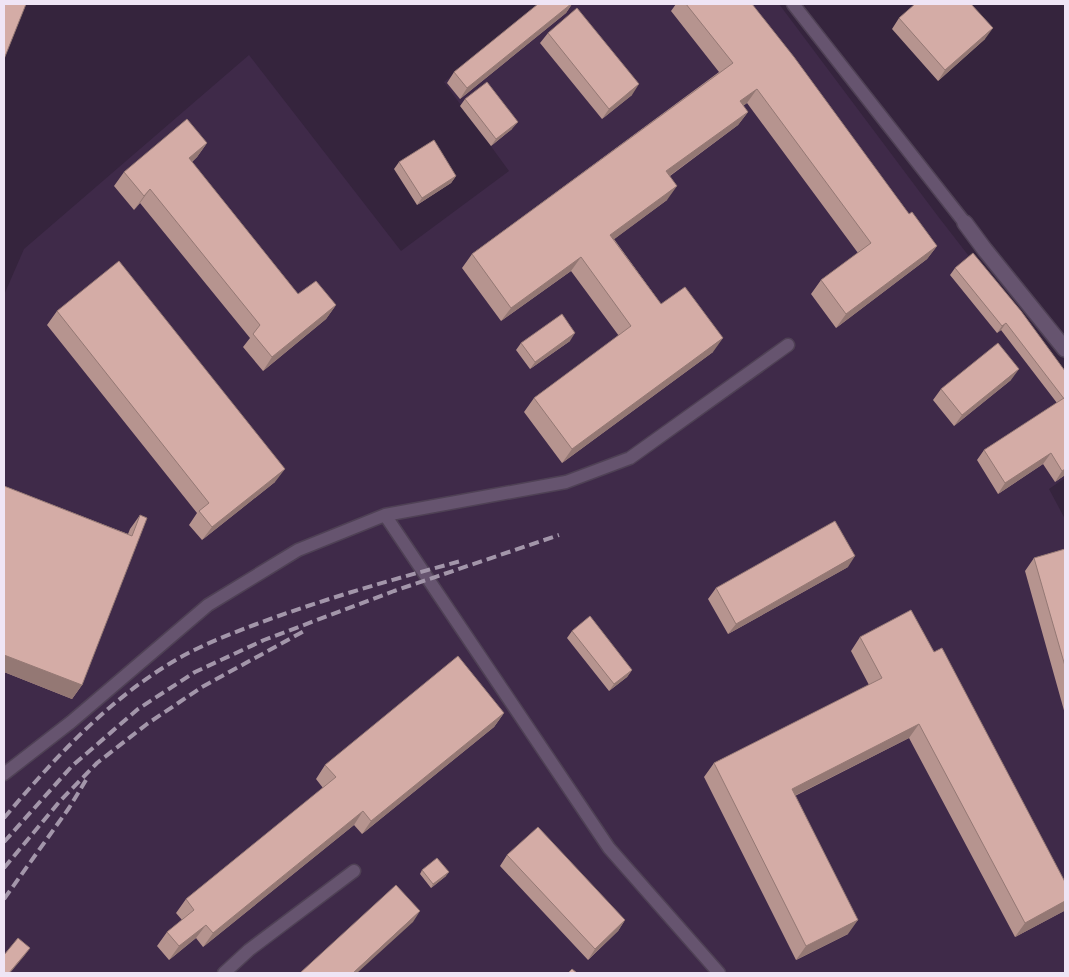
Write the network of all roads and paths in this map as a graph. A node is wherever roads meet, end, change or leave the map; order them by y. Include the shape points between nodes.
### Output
1 (793, 4) edge
2 (965, 222) joint
3 (788, 345) dead end
4 (1065, 349) edge
5 (385, 515) junction
6 (4, 774) edge
7 (354, 871) dead end
8 (224, 973) edge
9 (719, 973) edge

1 - 2 lane
2 - 4 street
3 - 5 lane via 630,458 566,482
5 - 6 lane via 298,550 208,605 71,722
5 - 9 lane via 609,848
7 - 8 lane via 249,950

